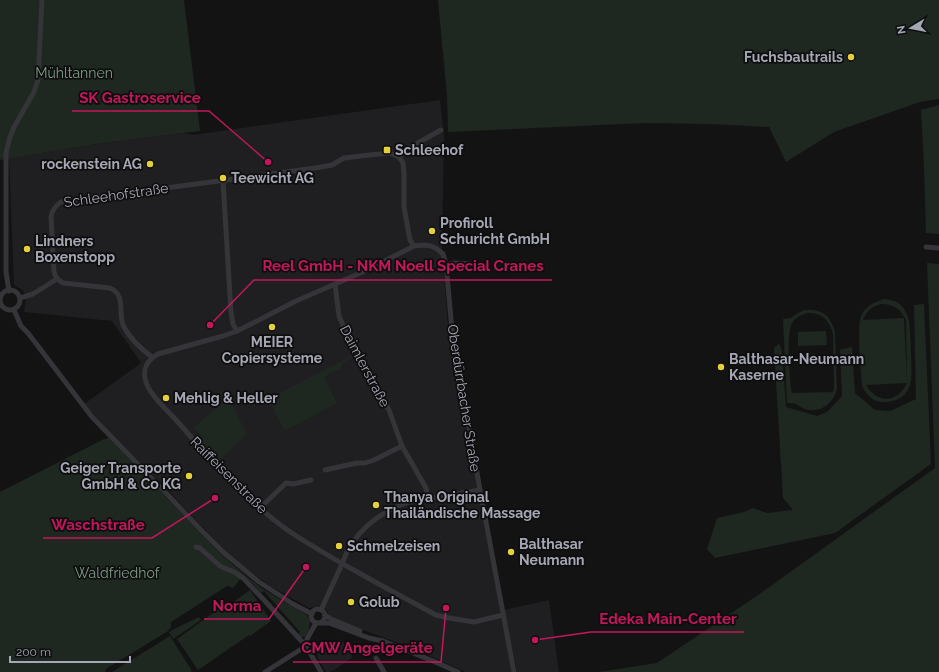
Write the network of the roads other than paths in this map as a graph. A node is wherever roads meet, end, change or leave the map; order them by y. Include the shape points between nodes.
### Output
1 (42, 0) edge
2 (441, 130) dead end
3 (399, 157) junction
4 (223, 181) junction
5 (414, 246) junction
6 (926, 247) dead end
7 (939, 248) edge
8 (446, 264) junction
9 (473, 264) dead end
10 (57, 279) junction
11 (335, 284) junction
12 (9, 290) junction
13 (20, 298) junction
14 (0, 303) edge
15 (14, 310) junction
16 (237, 331) junction
17 (152, 357) junction
18 (402, 446) junction
19 (325, 470) dead end
20 (311, 480) dead end
21 (480, 490) junction
22 (428, 499) junction
23 (260, 508) junction
24 (196, 547) dead end
25 (342, 564) junction
26 (321, 610) junction
27 (312, 614) junction
28 (325, 615) junction
29 (503, 615) junction
30 (318, 623) junction
31 (383, 642) junction
32 (306, 646) junction
33 (376, 658) dead end
34 (272, 670) edge
35 (265, 672) edge
36 (321, 672) edge
37 (384, 672) edge
38 (458, 672) edge
39 (514, 672) edge

1 - 12 street via 38,80 14,128 6,153 6,272
2 - 3 street via 409,148
3 - 4 street, Schleehofstraße via 390,153 344,158 332,165
3 - 5 street via 403,163 404,207 410,240
4 - 10 street, Schleehofstraße via 61,202 52,211 51,217 54,272
4 - 16 street via 231,312
5 - 8 street, Oberdürrbacher Straße via 424,245 437,249 443,254
5 - 11 street
6 - 7 street
8 - 9 street
8 - 21 street, Oberdürrbacher Straße via 452,330
10 - 13 street via 33,294
10 - 17 street via 63,283 114,290 120,299 124,327 138,347
11 - 16 street
11 - 18 street, Daimlerstraße via 339,316 389,410
12 - 13 street via 15,291
12 - 14 street via 2,295
13 - 15 street
14 - 15 street via 7,310
15 - 27 street via 21,326 92,417 223,552 275,593
16 - 17 street
17 - 23 street, Raiffeisenstraße via 146,365 144,374 152,393
18 - 19 street via 374,460
18 - 22 street, Daimlerstraße via 426,488
20 - 23 street via 286,484
21 - 22 street
21 - 29 street, Oberdürrbacher Straße
22 - 25 street via 408,502 378,516 353,542
23 - 25 street, Raiffeisenstraße via 292,533
24 - 32 street via 220,566 244,579
25 - 26 street
25 - 29 street, Raiffeisenstraße via 436,615 474,622
26 - 27 street via 315,610
26 - 28 street
27 - 30 street via 312,619
28 - 30 street via 325,619
28 - 31 street
29 - 39 street, Oberdürrbacher Straße
30 - 31 street via 329,623
30 - 32 street via 307,639
31 - 38 street
32 - 34 street
32 - 36 street
33 - 37 street
34 - 35 street

